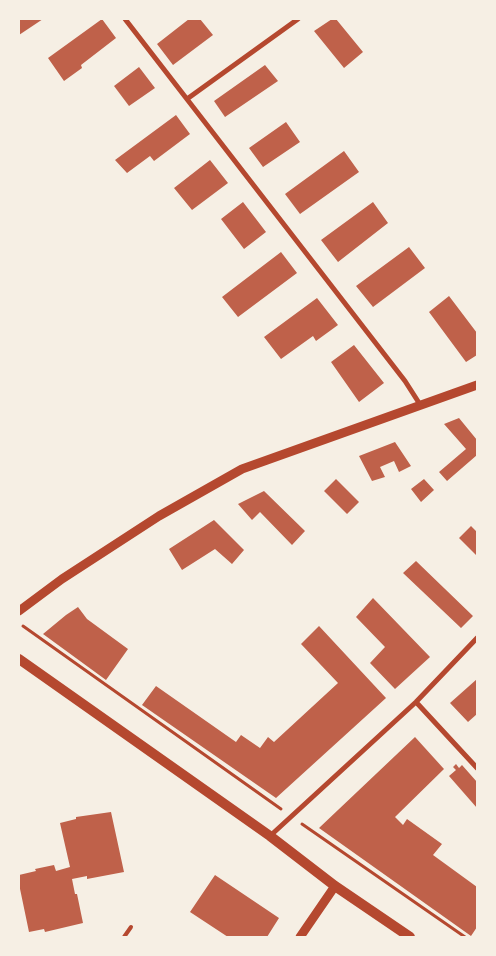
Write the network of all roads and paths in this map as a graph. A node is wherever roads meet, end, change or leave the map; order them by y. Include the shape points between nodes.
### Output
1 (125, 19) edge
2 (298, 19) edge
3 (188, 98) junction
4 (477, 385) edge
5 (421, 406) junction
6 (19, 611) edge
7 (19, 622) edge
8 (477, 638) edge
9 (19, 659) edge
10 (416, 702) junction
11 (477, 768) edge
12 (291, 817) junction
13 (270, 836) junction
14 (335, 886) junction
15 (131, 927) dead end
16 (124, 937) edge
17 (300, 937) edge
18 (410, 937) edge
19 (465, 937) edge

1 - 3 street
2 - 3 street
3 - 5 street
4 - 5 street
5 - 6 street via 242,469 159,516
7 - 12 path
8 - 10 street
9 - 13 main road
10 - 11 street
10 - 12 street
12 - 13 street
12 - 19 path
13 - 14 main road
14 - 17 street
14 - 18 main road
15 - 16 lane

